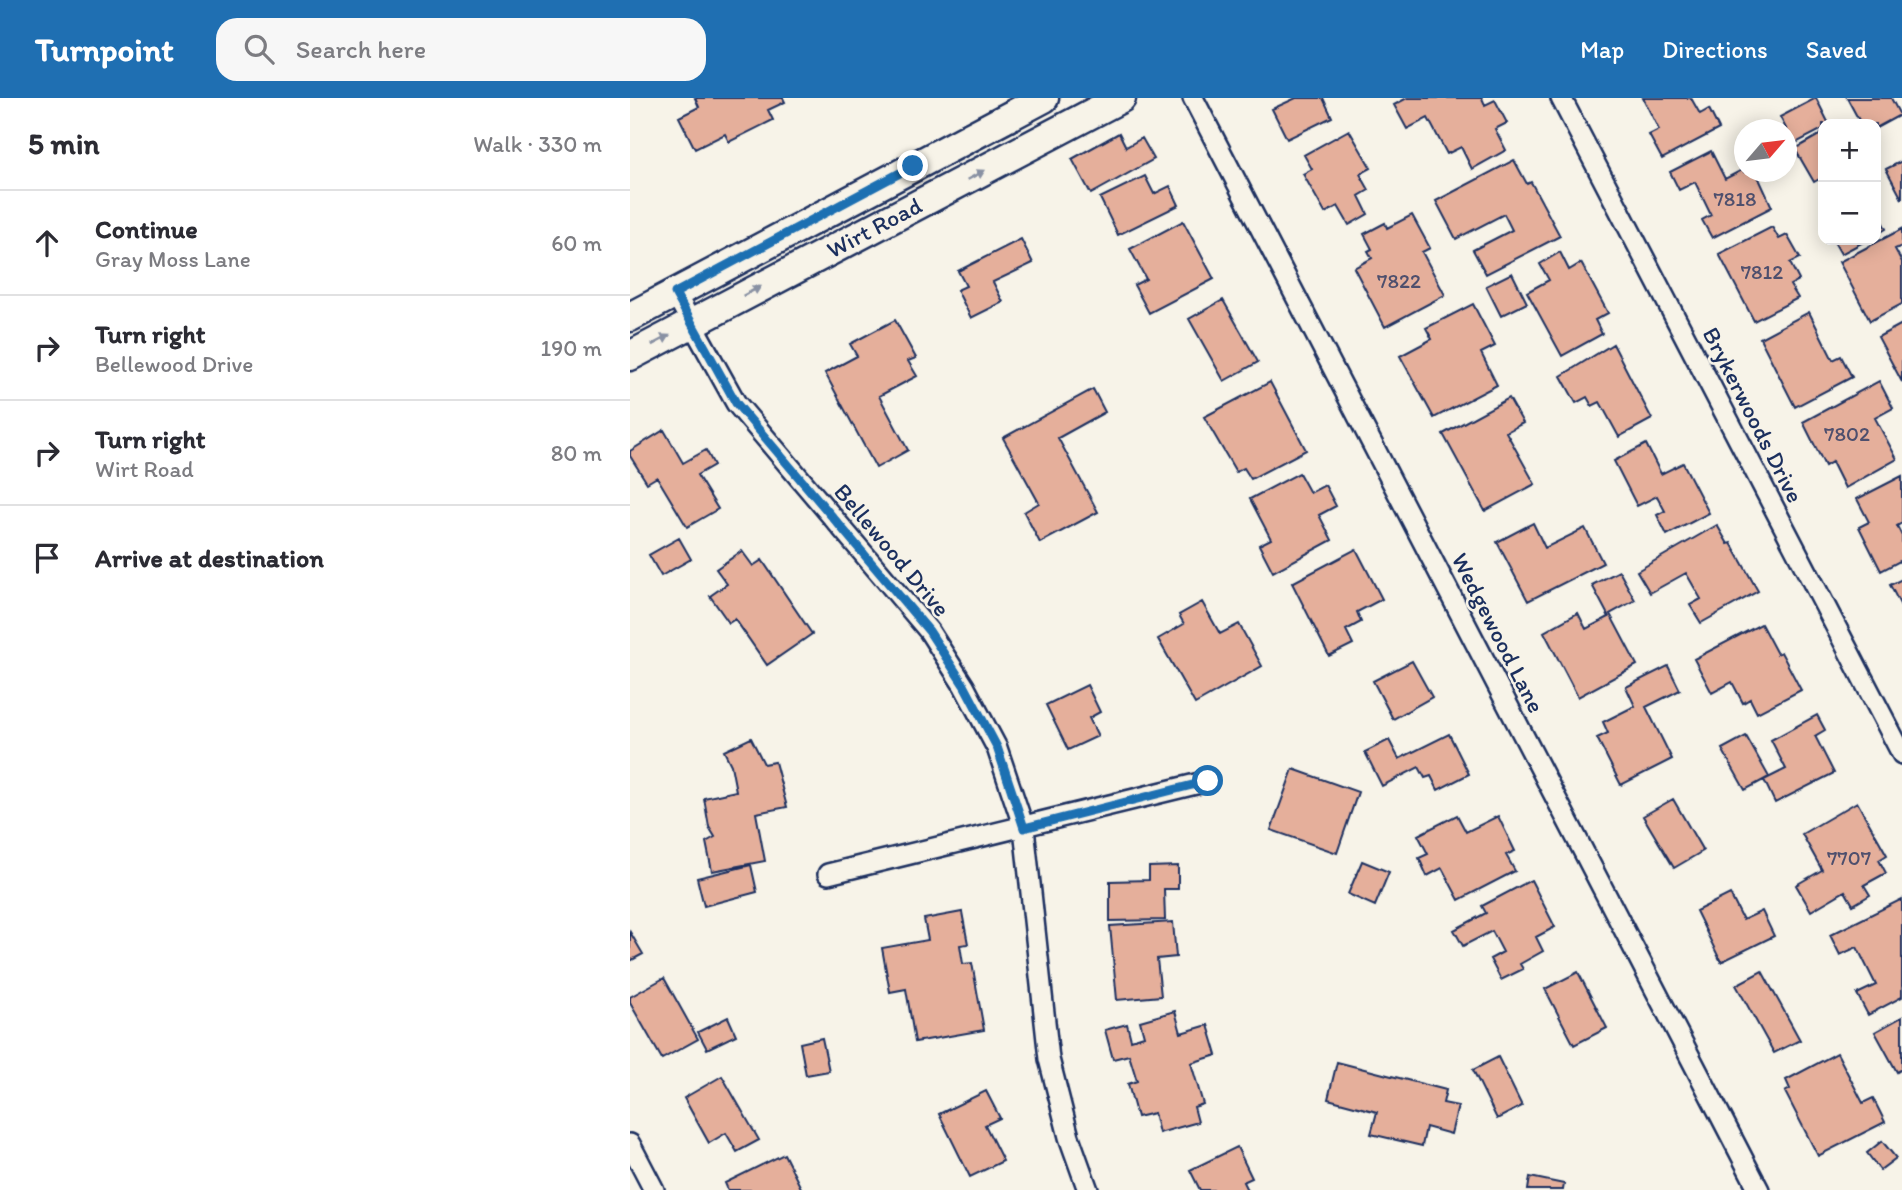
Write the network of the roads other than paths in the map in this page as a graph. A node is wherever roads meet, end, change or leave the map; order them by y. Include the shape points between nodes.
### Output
1 (1045, 98) edge
2 (1121, 98) edge
3 (1193, 98) edge
4 (1561, 98) edge
5 (913, 166) junction
6 (931, 198) junction
7 (675, 293) junction
8 (630, 317) edge
9 (692, 323) junction
10 (630, 356) edge
11 (1902, 754) edge
12 (1208, 781) dead end
13 (1024, 828) junction
14 (828, 874) dead end
15 (630, 1144) edge
16 (654, 1190) edge
17 (1088, 1190) edge
18 (1759, 1190) edge

1 - 5 main road, Wirt Road
6 -> 2 main road, Wirt Road
3 - 18 street, Wedgewood Lane
4 - 11 street, Brykerwoods Drive
5 - 6 main road
5 - 7 main road, Wirt Road
9 -> 6 main road, Wirt Road
7 - 8 main road, Wirt Road
7 - 9 street, Bellewood Drive
10 -> 9 main road, Wirt Road
9 - 13 street, Bellewood Drive via 736,403 929,631 997,747
12 - 13 street
13 - 14 street
13 - 17 street, Bellewood Drive via 1049,1059
15 - 16 street

